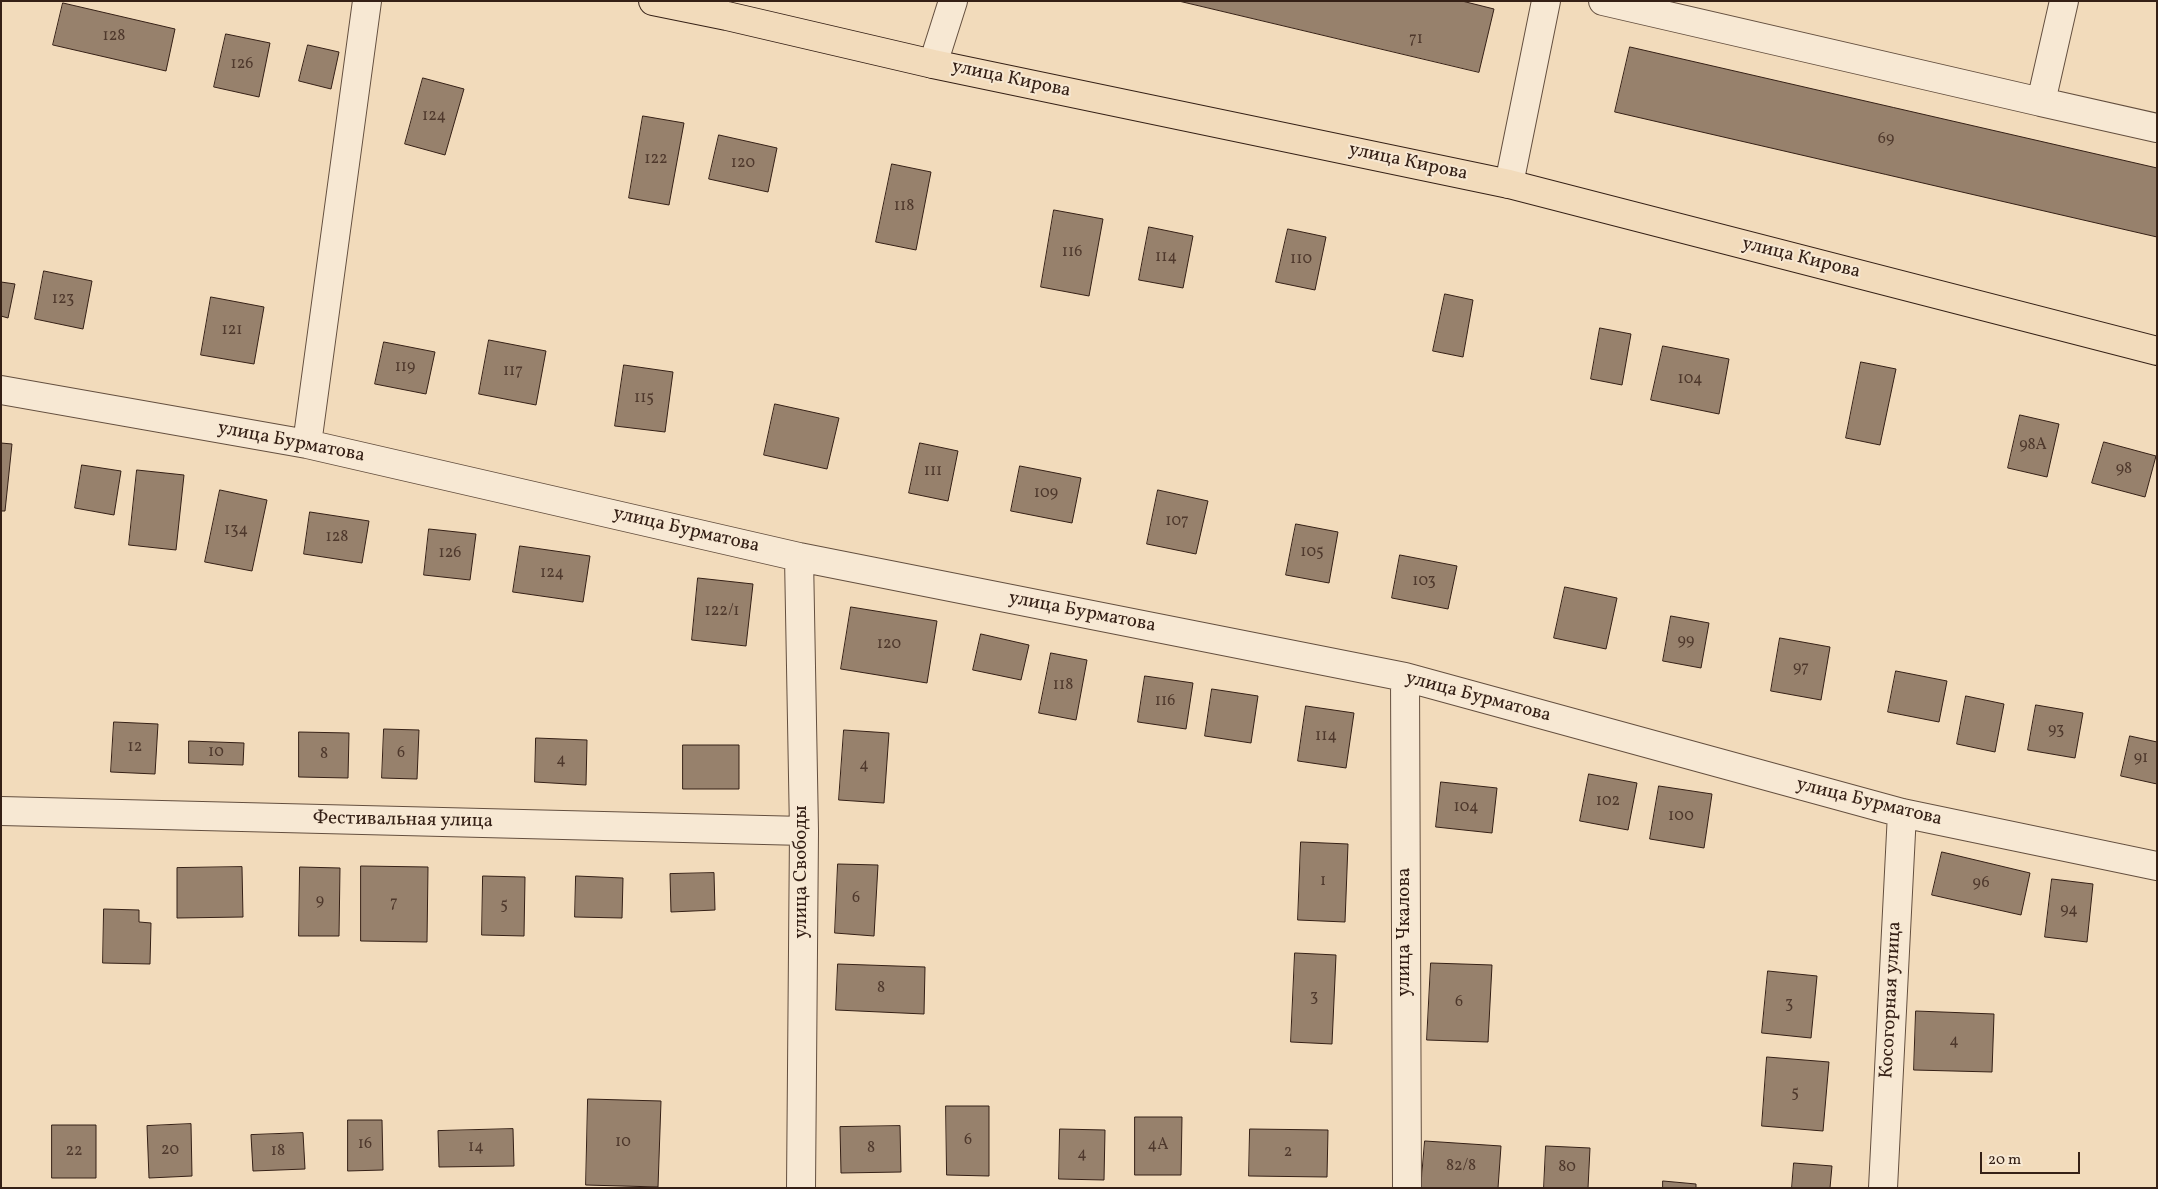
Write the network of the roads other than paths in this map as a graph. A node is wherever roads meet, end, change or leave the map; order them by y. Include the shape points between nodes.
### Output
1 (367, 1) edge
2 (653, 1) edge
3 (953, 1) edge
4 (1546, 1) edge
5 (1603, 1) edge
6 (2064, 1) edge
7 (728, 8) edge
8 (933, 64) junction
9 (2041, 102) junction
10 (2157, 128) edge
11 (1509, 184) junction
12 (2157, 351) edge
13 (1, 390) edge
14 (307, 444) junction
15 (799, 557) junction
16 (1405, 677) junction
17 (1, 811) edge
18 (1902, 813) junction
19 (804, 831) junction
20 (2157, 866) edge
21 (801, 1188) edge
22 (1407, 1188) edge
23 (1883, 1188) edge

1 - 14 street
2 - 7 main road, улица Кирова
3 - 8 street
4 - 11 street
5 - 9 street
6 - 9 street
7 - 8 main road, улица Кирова
8 - 11 main road, улица Кирова
9 - 10 street
11 - 12 main road, улица Кирова
13 - 14 street, улица Бурматова
14 - 15 street, улица Бурматова
15 - 16 street, улица Бурматова
15 - 19 street, улица Свободы
16 - 18 street, улица Бурматова
16 - 22 street, улица Чкалова
17 - 19 street, Фестивальная улица
18 - 20 street, улица Бурматова
18 - 23 street, Косогорная улица
19 - 21 street, улица Свободы

